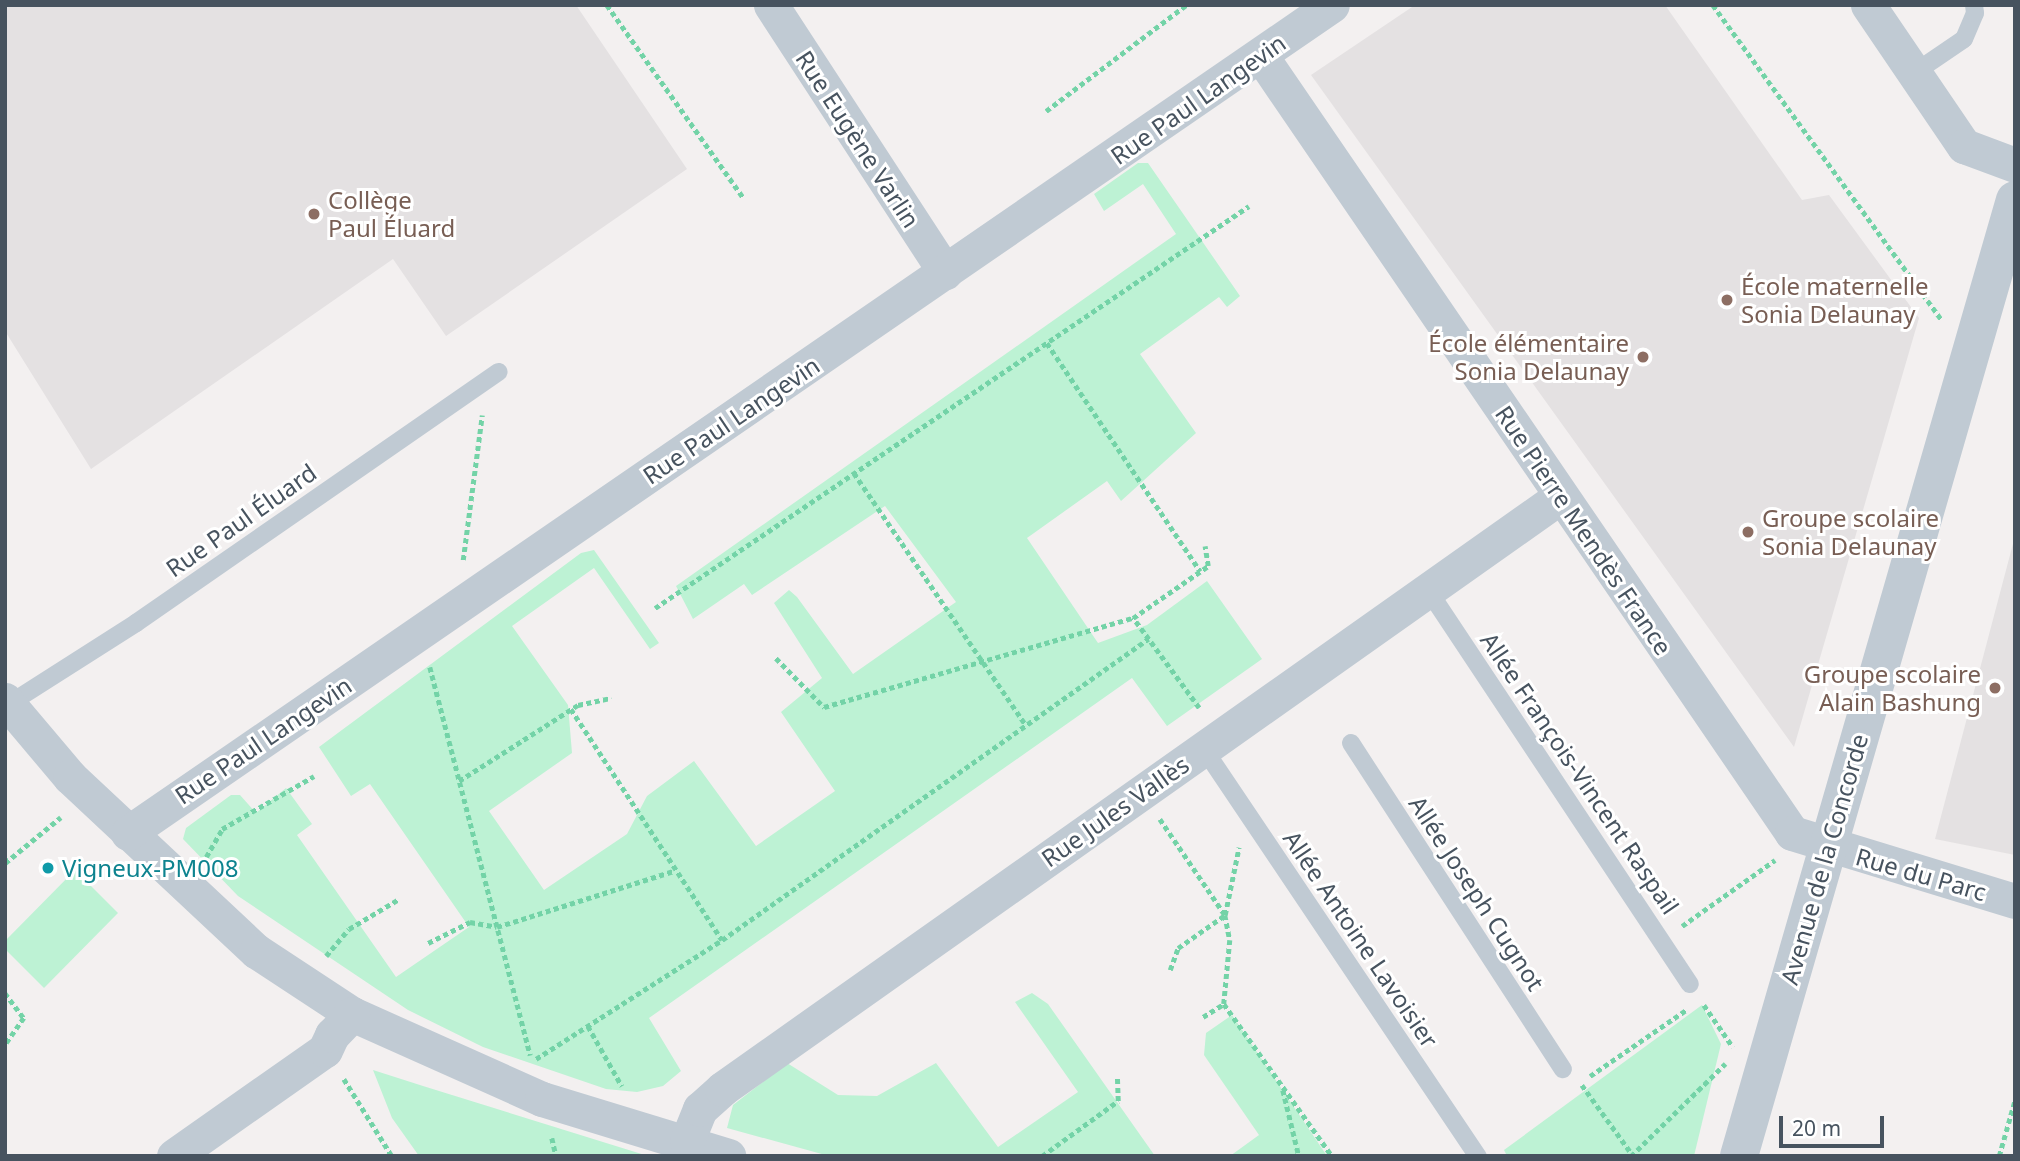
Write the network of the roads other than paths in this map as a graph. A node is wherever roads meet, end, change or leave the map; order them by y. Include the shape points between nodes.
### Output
1 (771, 5) edge
2 (1332, 5) edge
3 (1868, 5) edge
4 (1974, 5) edge
5 (1261, 56) junction
6 (1914, 73) junction
7 (2015, 165) edge
8 (2015, 200) edge
9 (945, 272) junction
10 (492, 376) road end
11 (1561, 496) junction
12 (1428, 590) junction
13 (7, 702) edge
14 (1212, 743) junction
15 (1351, 743) dead end
16 (128, 833) junction
17 (1827, 846) junction
18 (2015, 901) edge
19 (1690, 984) dead end
20 (352, 1014) junction
21 (1563, 1069) road end
22 (688, 1141) junction
23 (174, 1156) edge
24 (729, 1156) edge
25 (1478, 1156) edge
26 (1739, 1156) edge

1 - 9 street, Rue Eugène Varlin
2 - 5 street, Rue Paul Langevin
3 - 6 street
4 - 6 lane via 1964,39
5 - 9 street, Rue Paul Langevin
5 - 11 street, Rue Pierre Mendès France
6 - 7 street via 1964,146
8 - 17 street, Avenue de la Concorde
9 - 16 street, Rue Paul Langevin
10 - 13 lane, Rue Paul Éluard via 136,623
11 - 12 street, Rue Jules Vallès
11 - 17 street, Rue Pierre Mendès France via 1792,833
12 - 14 street, Rue Jules Vallès
12 - 19 lane, Allée François-Vincent Raspail
13 - 16 street
14 - 22 street, Rue Jules Vallès via 722,1089 700,1109
14 - 25 lane, Allée Antoine Lavoisier via 1245,811
15 - 21 lane, Allée Joseph Cugnot
16 - 20 street via 256,951
17 - 18 street, Rue du Parc
17 - 26 street, Avenue de la Concorde
20 - 22 street via 542,1099
20 - 23 street via 325,1050
22 - 24 street

